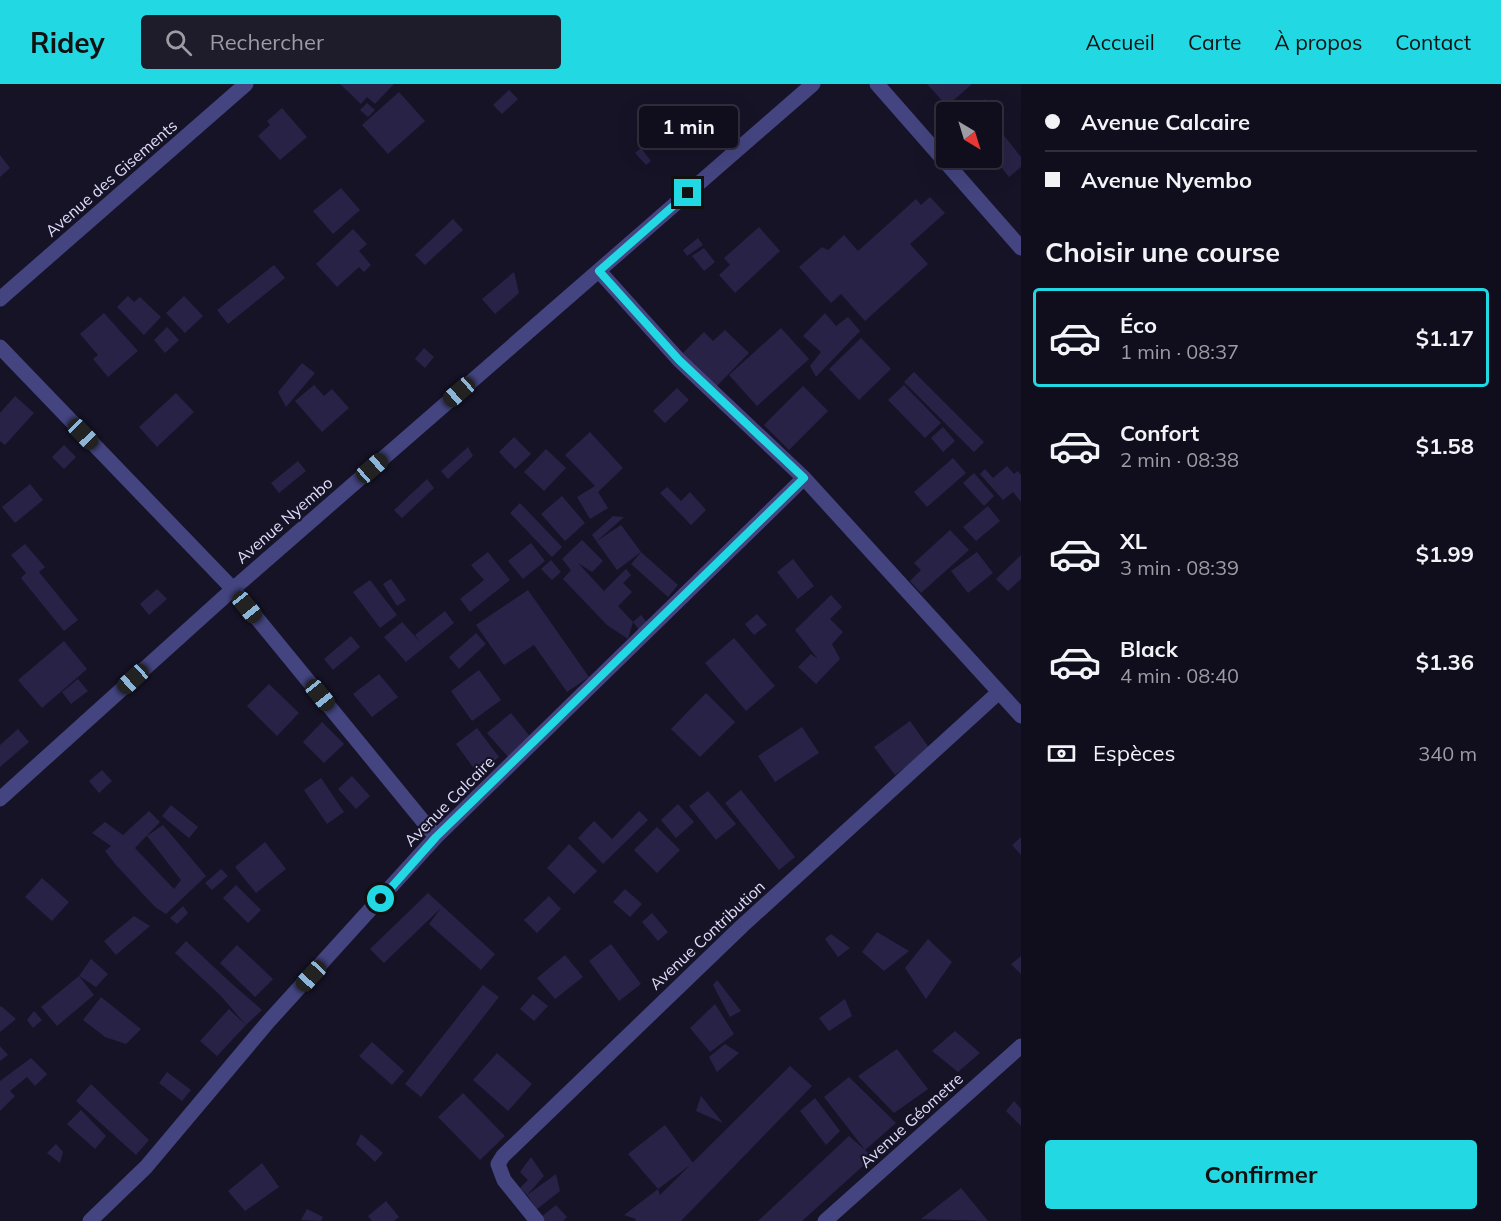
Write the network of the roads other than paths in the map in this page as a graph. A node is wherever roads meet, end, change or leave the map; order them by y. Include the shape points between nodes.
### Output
1 (246, 84) edge
2 (813, 84) edge
3 (877, 84) edge
4 (1021, 248) edge
5 (599, 271) junction
6 (0, 299) edge
7 (0, 347) edge
8 (804, 478) junction
9 (233, 589) junction
10 (999, 692) junction
11 (1021, 716) edge
12 (0, 799) edge
13 (436, 837) junction
14 (1021, 1046) edge
15 (90, 1221) edge
16 (537, 1221) edge
17 (825, 1221) edge

1 - 6 street, Avenue des Gisements
2 - 5 street, Avenue Nyembo
3 - 4 street
5 - 8 street via 679,360
5 - 9 street, Avenue Nyembo
7 - 9 street
8 - 10 street
8 - 13 street, Avenue Calcaire
9 - 12 street, Avenue Nyembo
9 - 13 street
10 - 11 street
10 - 16 street, Avenue Contribution via 742,926 503,1156 498,1164 504,1180
13 - 15 street, Avenue Calcaire via 268,1022 146,1167
14 - 17 street, Avenue Géometre

